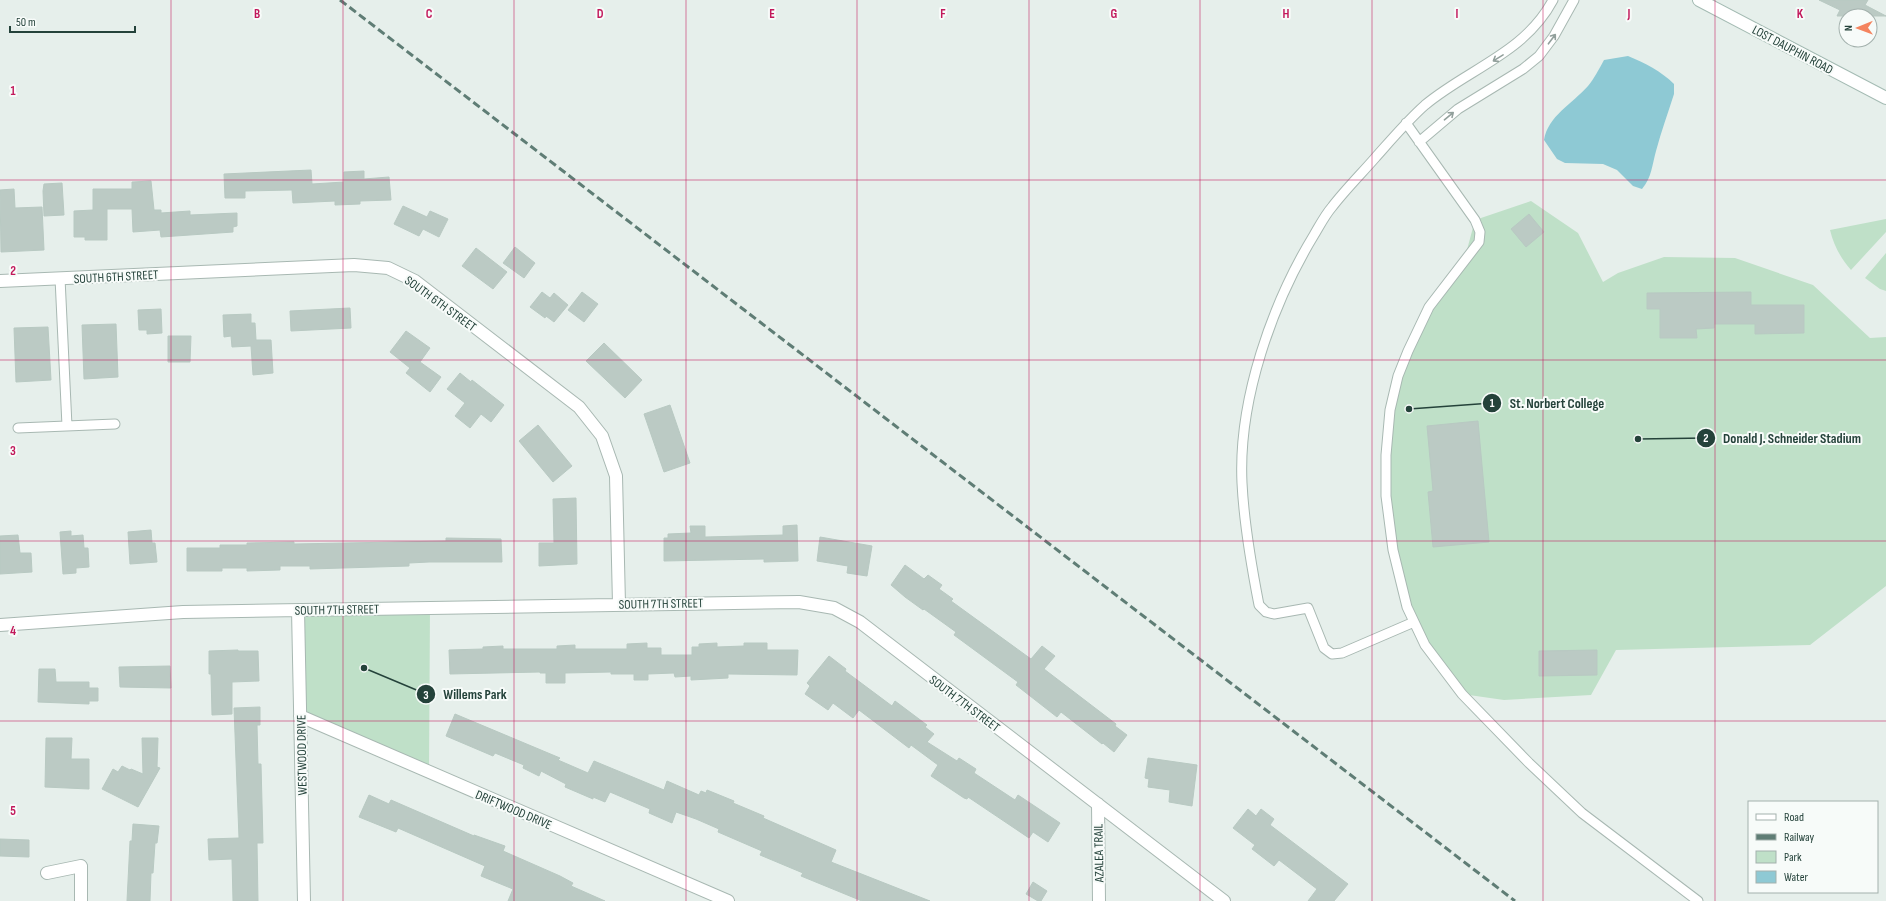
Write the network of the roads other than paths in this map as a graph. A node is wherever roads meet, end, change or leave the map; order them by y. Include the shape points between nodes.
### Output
1 (1553, 0) edge
2 (1574, 0) edge
3 (1699, 0) edge
4 (1886, 98) edge
5 (1406, 123) junction
6 (1419, 142) junction
7 (60, 278) junction
8 (0, 281) edge
9 (115, 424) dead end
10 (67, 426) junction
11 (18, 428) dead end
12 (619, 604) junction
13 (298, 610) junction
14 (1414, 622) junction
15 (0, 625) edge
16 (300, 716) junction
17 (1098, 804) junction
18 (47, 873) dead end
19 (81, 901) edge
20 (304, 901) edge
21 (728, 901) edge
22 (1099, 901) edge
23 (1224, 901) edge
24 (1698, 901) edge

1 -> 5 lane via 1530,33 1507,52 1442,93
6 -> 2 lane via 1458,108 1523,69 1539,56 1554,36
3 - 4 street, LOST DAUPHIN ROAD
5 - 6 lane
5 - 14 lane via 1331,208 1302,255 1278,304 1251,390 1244,434 1242,482 1246,538 1259,605 1266,612 1274,614 1308,608 1324,648 1332,654 1342,653
6 - 14 lane via 1475,220 1480,232 1479,242 1429,306 1398,376 1390,410 1386,496 1393,550 1407,607
7 - 8 street, SOUTH 6TH STREET
7 - 10 lane
7 - 12 street, SOUTH 6TH STREET via 354,265 388,268 415,282 579,406 602,436 616,476
9 - 10 lane
10 - 11 lane
12 - 13 street, SOUTH 7TH STREET
12 - 17 street, SOUTH 7TH STREET via 799,602 834,608 860,622
13 - 15 street, SOUTH 7TH STREET via 183,612
13 - 16 street, WESTWOOD DRIVE
14 - 24 lane via 1425,645 1462,694 1529,764 1582,813
16 - 20 street, WESTWOOD DRIVE
16 - 21 street, DRIFTWOOD DRIVE
17 - 22 street, AZALEA TRAIL
17 - 23 street, SOUTH 7TH STREET
18 - 19 street via 81,866

